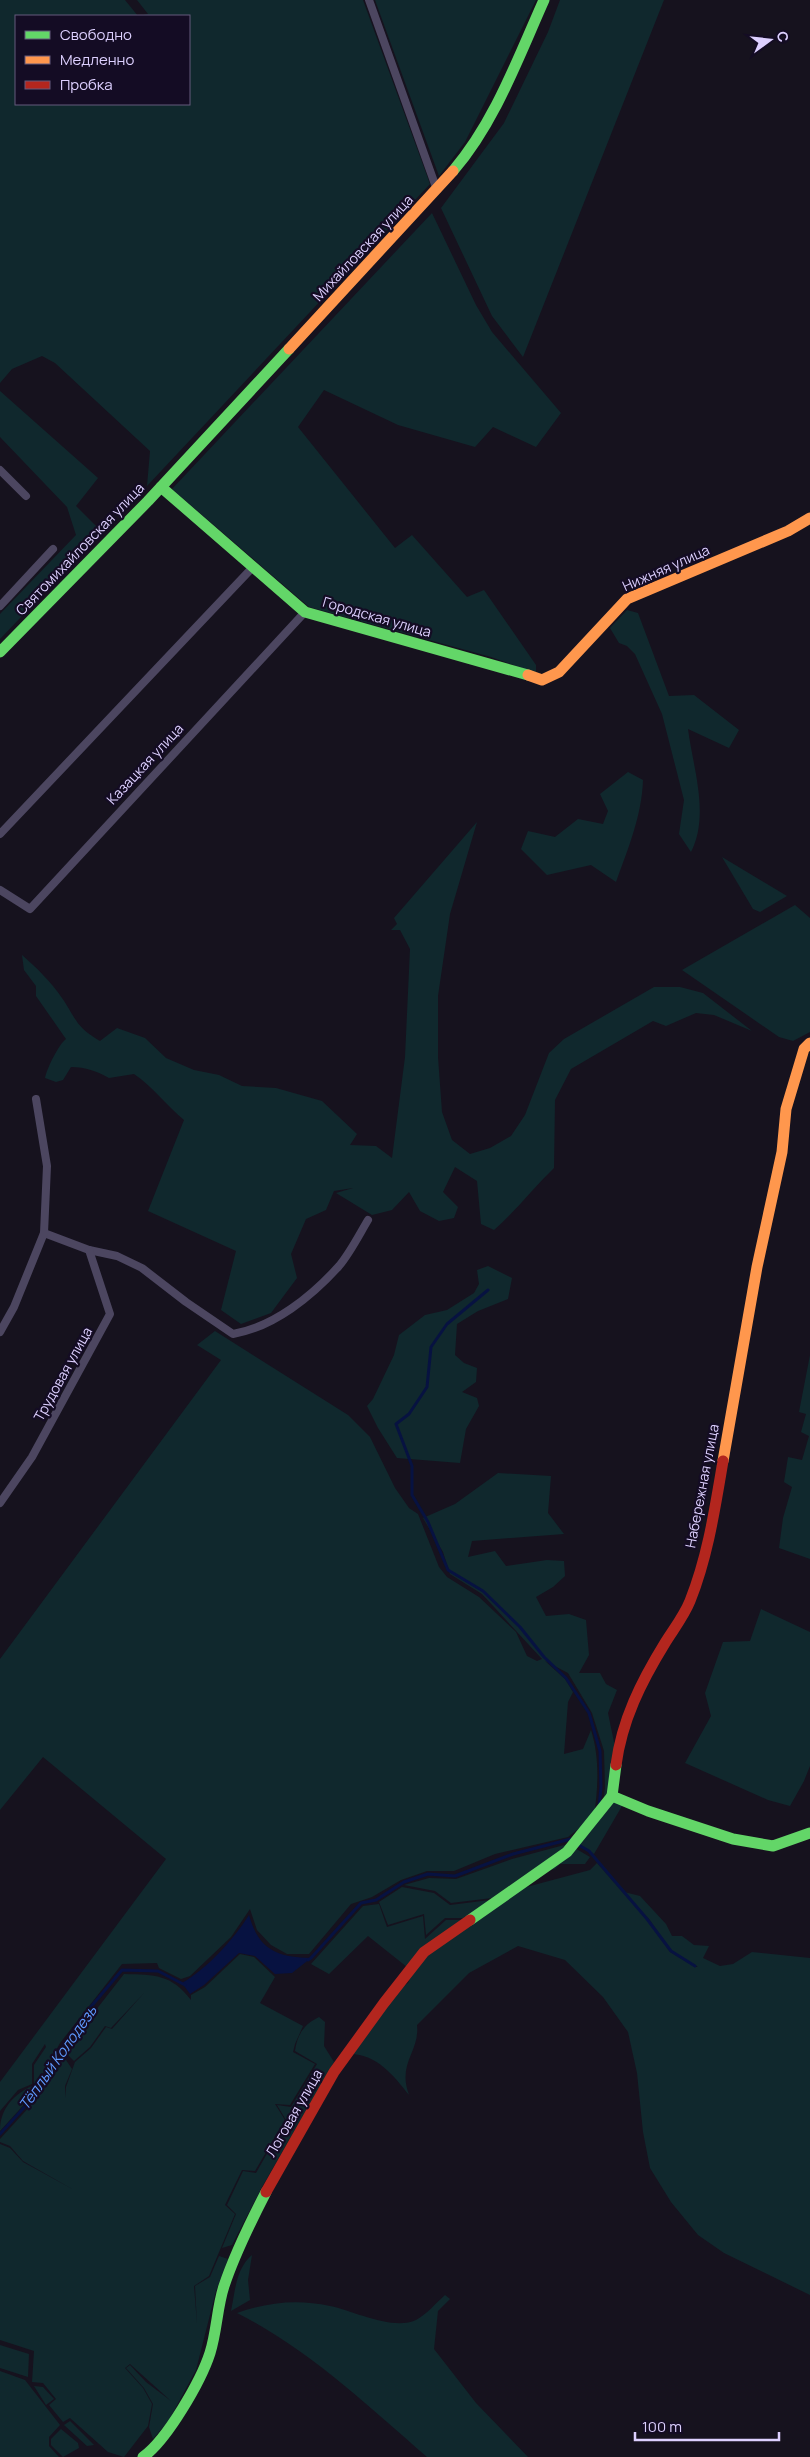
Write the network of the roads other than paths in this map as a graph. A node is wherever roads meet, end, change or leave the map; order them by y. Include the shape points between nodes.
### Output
1 (368, 0) edge
2 (544, 0) edge
3 (437, 190) junction
4 (0, 470) edge
5 (160, 487) junction
6 (26, 496) dead end
7 (810, 518) edge
8 (53, 549) dead end
9 (253, 567) junction
10 (0, 606) edge
11 (305, 612) junction
12 (440, 651) joint
13 (0, 652) edge
14 (0, 834) edge
15 (0, 890) edge
16 (810, 1043) edge
17 (36, 1099) dead end
18 (368, 1220) dead end
19 (44, 1233) junction
20 (89, 1250) junction
21 (0, 1332) edge
22 (0, 1503) edge
23 (609, 1799) junction
24 (810, 1833) edge
25 (143, 2457) edge

1 - 3 street
2 - 3 street, Михайловская улица via 507,84 471,150
3 - 5 street, Михайловская улица
4 - 6 street
5 - 9 street
5 - 13 street, Святомихайловская улица
7 - 12 street, Нижняя улица via 740,552 627,599 559,672 542,680 498,664
8 - 10 street, Святомихайловская улица
9 - 11 street
9 - 14 street
11 - 12 street, Городская улица
11 - 15 street, Казацкая улица via 30,908
16 - 23 street, Набережная улица via 804,1049 786,1109 782,1152 757,1266 712,1523 699,1575 689,1603 644,1678 627,1715 619,1740
17 - 19 street via 47,1166
18 - 20 street via 340,1265 306,1298 278,1316 233,1334 142,1268 117,1256
19 - 20 street
19 - 21 street via 14,1307
20 - 22 street, Трудовая улица via 110,1314 32,1457
23 - 24 street via 733,1839 773,1846
23 - 25 street, Логовая улица via 567,1852 424,1952 334,2072 238,2248 223,2289 210,2353 181,2412 153,2450

